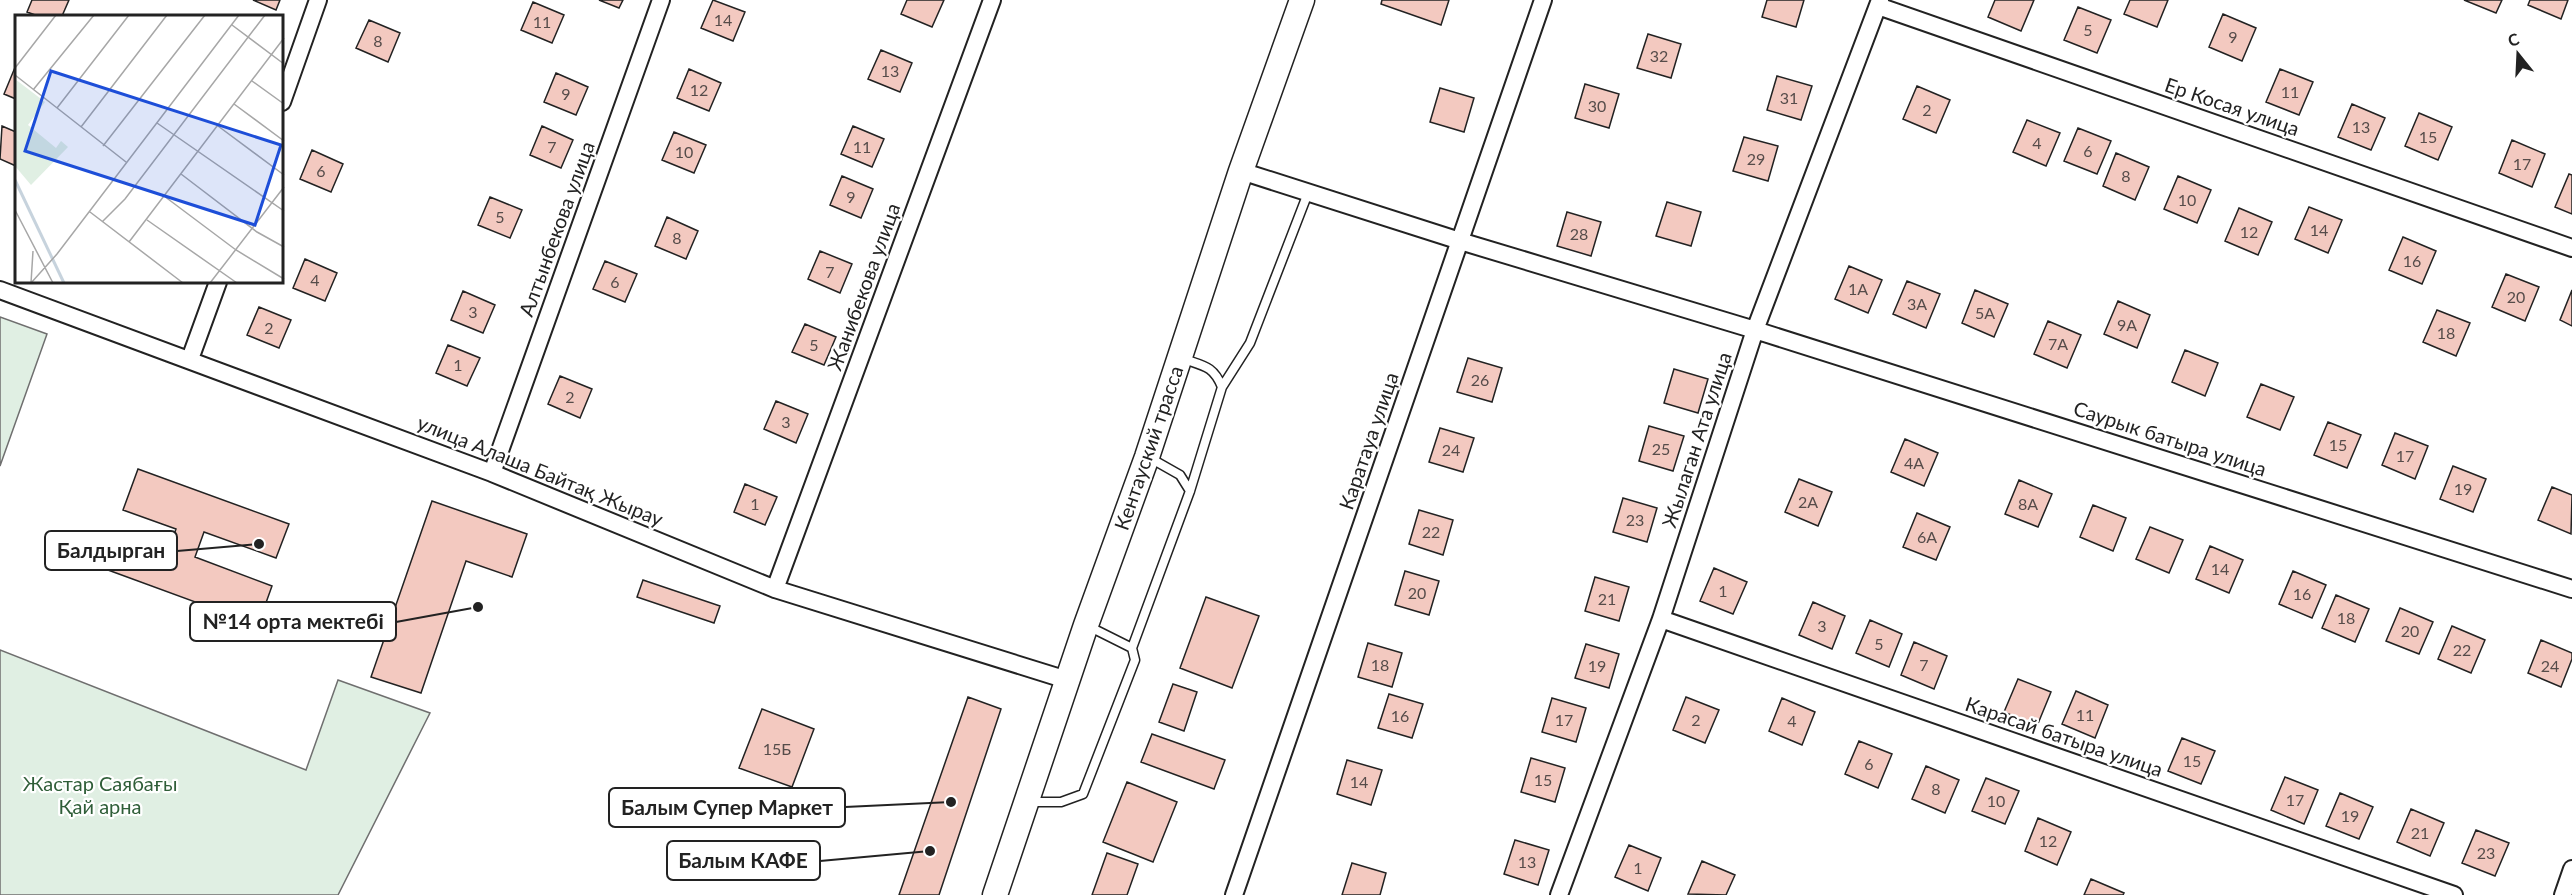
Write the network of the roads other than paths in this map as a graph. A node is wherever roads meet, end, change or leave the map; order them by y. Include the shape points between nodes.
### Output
1 (318, 0) edge
2 (661, 0) edge
3 (992, 0) edge
4 (1302, 0) edge
5 (1543, 0) edge
6 (1879, 3) edge
7 (284, 96) edge
8 (1241, 171) junction
9 (1308, 194) junction
10 (1460, 241) junction
11 (2572, 248) edge
12 (217, 284) edge
13 (0, 290) edge
14 (1755, 330) junction
15 (1180, 358) junction
16 (190, 359) junction
17 (1222, 387) junction
18 (1147, 457) junction
19 (492, 473) junction
20 (1190, 491) junction
21 (2572, 588) edge
22 (775, 589) junction
23 (1661, 619) junction
24 (1086, 625) junction
25 (1132, 648) junction
26 (1067, 680) junction
27 (1027, 802) junction
28 (2572, 869) edge
29 (994, 895) edge
30 (1234, 895) edge
31 (1559, 895) edge
32 (2454, 895) edge
33 (2563, 895) edge

1 - 7 street
2 - 19 street, Алтынбекова улица
3 - 22 street, Жанибекова улица
4 - 8 main road, Кентауский трасса
5 - 10 street, Каратауа улица
6 - 11 street, Ер Косая улица
6 - 14 street, Жылаган Ата улица
8 - 9 street, Саурык батыра улица
8 - 15 main road, Кентауский трасса
9 - 10 street, Саурык батыра улица
9 - 17 lane via 1250,344
10 - 14 street, Саурык батыра улица
10 - 30 street, Каратауа улица
12 - 16 street
13 - 16 street, улица Алаша Байтақ Жырау
14 - 21 street, Саурык батыра улица
14 - 23 street, Жылаган Ата улица
15 - 17 lane via 1210,368
15 - 18 main road, Кентауский трасса
16 - 19 street, улица Алаша Байтақ Жырау
17 - 20 lane
18 - 20 lane via 1180,475
18 - 24 main road, Кентауский трасса
19 - 22 street, улица Алаша Байтақ Жырау
20 - 25 lane
22 - 26 street, улица Алаша Байтақ Жырау
23 - 31 street, Жылаган Ата улица
23 - 32 street, Карасай батыра улица
24 - 25 lane
24 - 26 main road, Кентауский трасса
25 - 27 lane via 1135,660 1083,795 1061,802
26 - 27 main road, Кентауский трасса
27 - 29 main road, Кентауский трасса
28 - 33 street

